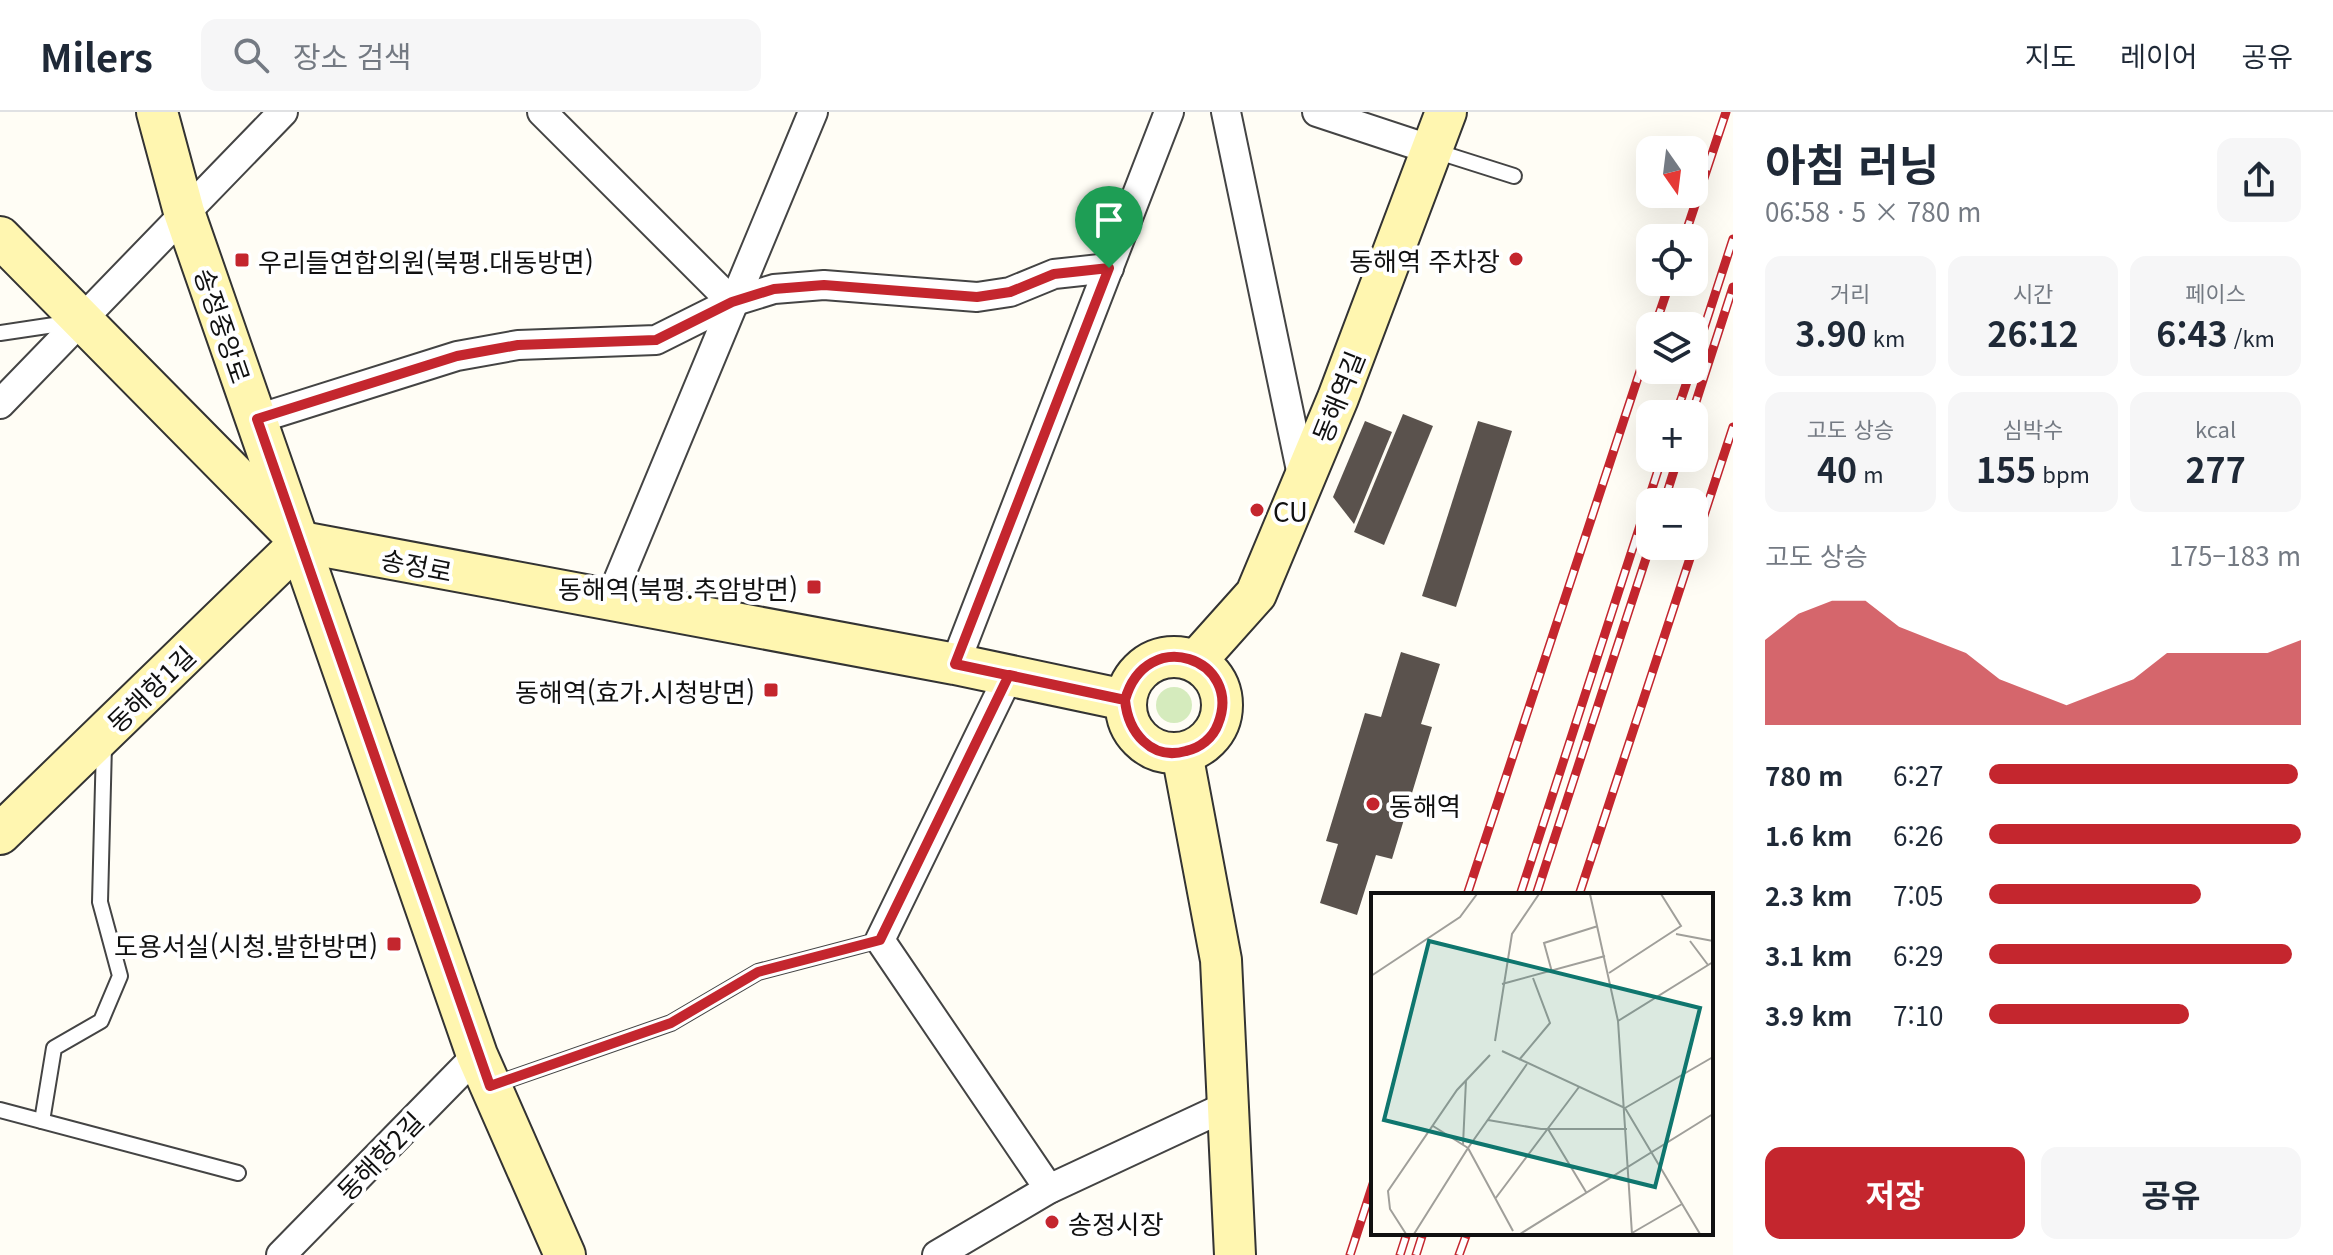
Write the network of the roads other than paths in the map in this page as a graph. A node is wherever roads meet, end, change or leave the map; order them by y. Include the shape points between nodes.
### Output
1 (157, 112) edge
2 (283, 112) edge
3 (542, 112) edge
4 (813, 112) edge
5 (1169, 112) edge
6 (1226, 112) edge
7 (1317, 112) edge
8 (1446, 112) edge
9 (1432, 150) junction
10 (1514, 176) dead end
11 (184, 212) junction
12 (0, 237) edge
13 (1109, 268) junction
14 (732, 302) junction
15 (82, 321) junction
16 (1, 329) edge
17 (0, 404) edge
18 (257, 419) junction
19 (1303, 480) junction
20 (301, 542) junction
21 (610, 600) junction
22 (1196, 661) junction
23 (955, 664) junction
24 (1009, 675) junction
25 (1125, 700) junction
26 (104, 733) junction
27 (1182, 753) junction
28 (0, 834) edge
29 (880, 940) junction
30 (484, 1070) junction
31 (1227, 1106) junction
32 (0, 1110) edge
33 (42, 1121) junction
34 (238, 1173) dead end
35 (1049, 1189) junction
36 (944, 1253) edge
37 (281, 1255) edge
38 (565, 1255) edge
39 (1235, 1255) edge

1 - 11 street, 송정중앙로
2 - 11 street
3 - 14 street
4 - 14 street
5 - 13 street
6 - 19 street
7 - 9 street
8 - 9 street, 동해역길
9 - 10 lane
9 - 19 street, 동해역길
11 - 15 street
11 - 18 street, 송정중앙로
12 - 15 street
13 - 14 street via 1054,274 1010,292 977,297 824,285 774,289
13 - 23 street
14 - 18 street via 656,340 518,345 457,356
14 - 21 street
15 - 16 lane
15 - 17 street
15 - 20 street
18 - 20 street, 송정중앙로
19 - 22 street, 동해역길 via 1256,594
20 - 21 street, 송정로
20 - 26 street, 동해항1길
20 - 30 street, 송정중앙로
21 - 23 street, 송정로
22 - 25 street via 1181,656 1150,662 1129,685
22 - 27 street via 1217,683 1222,713 1208,739
23 - 24 street, 송정로
24 - 25 street, 송정로
24 - 29 street
25 - 27 street via 1131,728 1141,740
26 - 28 street, 동해항1길
26 - 33 lane via 100,902 120,976 101,1021 54,1048
27 - 31 street via 1221,960
29 - 30 lane via 758,972 671,1023
29 - 35 street
30 - 37 street, 동해항2길
30 - 38 street, 송정중앙로
31 - 35 street
31 - 39 street
32 - 33 lane
33 - 34 lane
35 - 36 street

